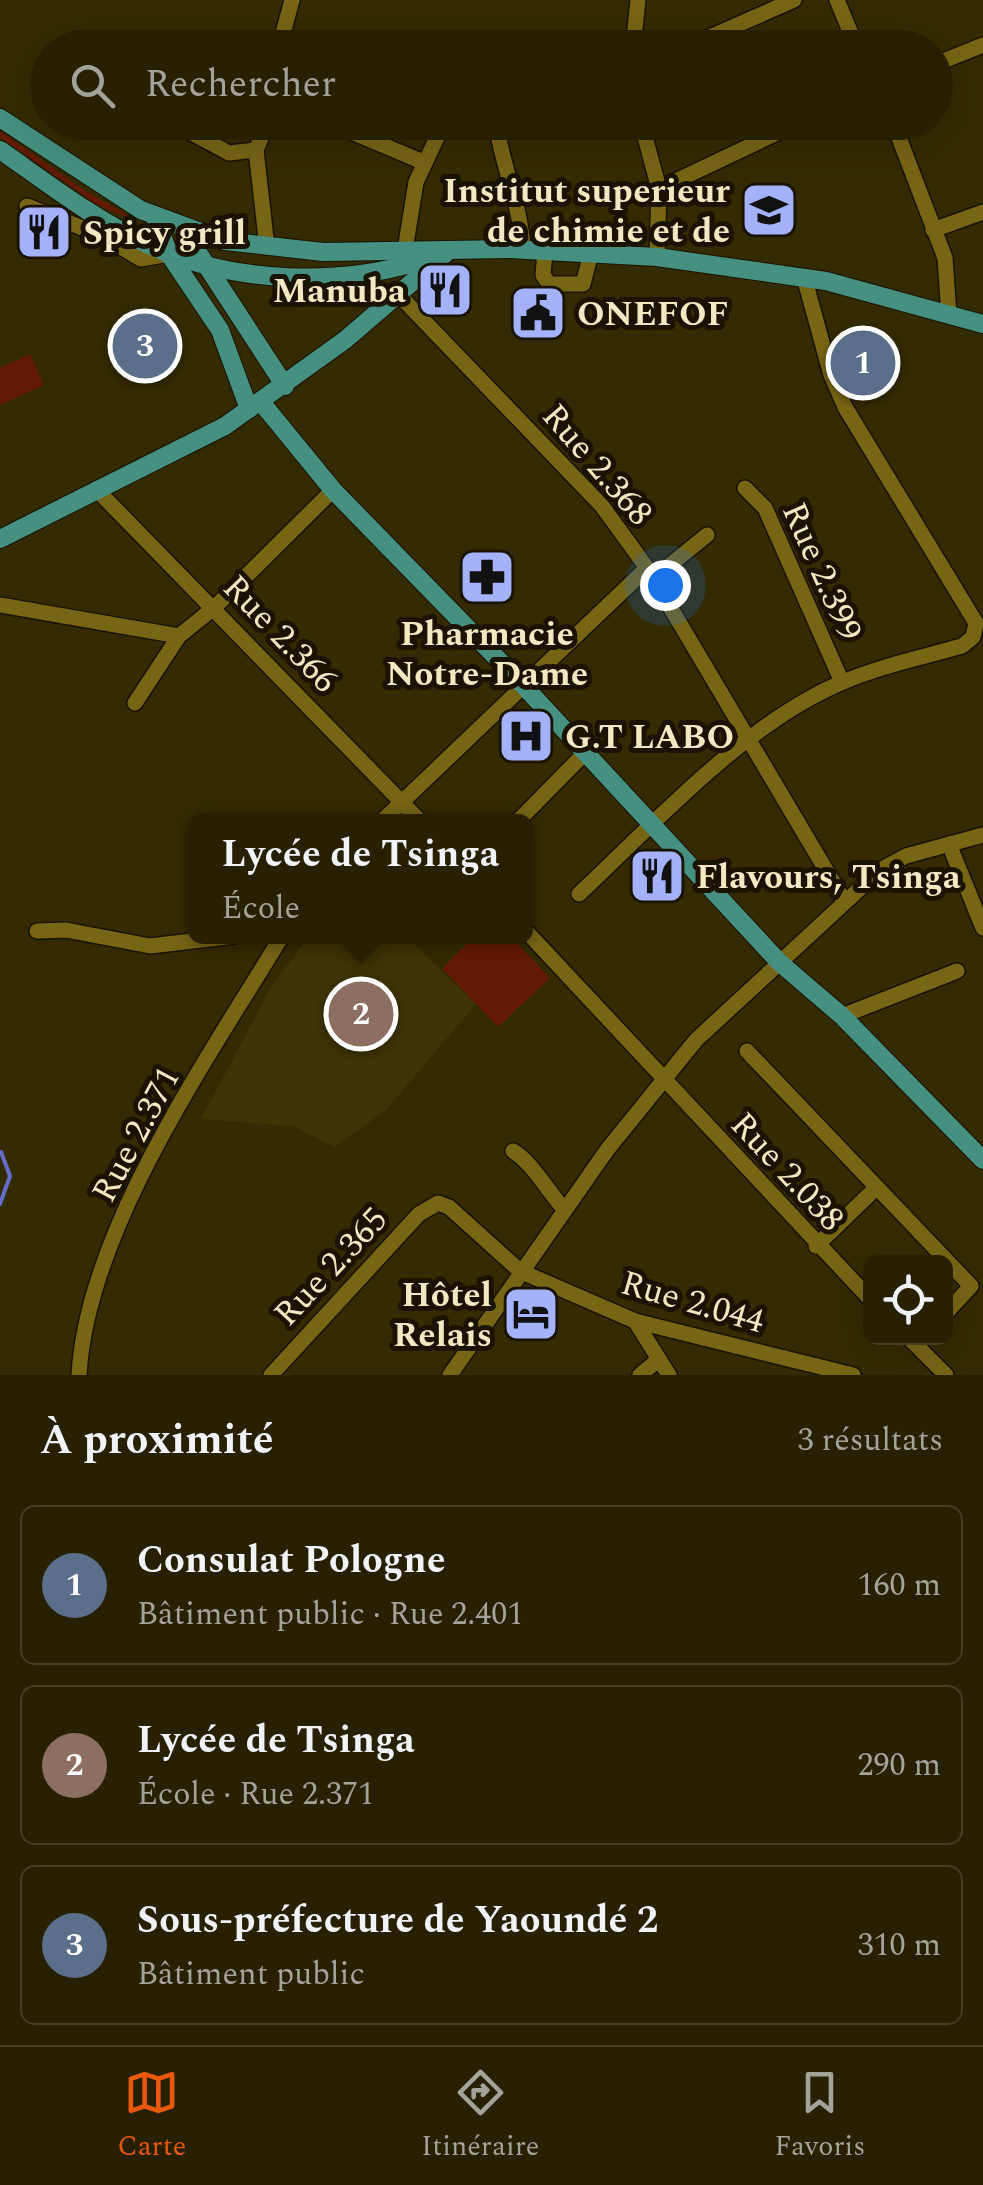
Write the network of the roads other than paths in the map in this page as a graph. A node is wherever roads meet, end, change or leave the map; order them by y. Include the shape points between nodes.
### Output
1 (292, 0) edge
2 (638, 0) edge
3 (794, 0) edge
4 (837, 0) edge
5 (284, 30) edge
6 (635, 30) edge
7 (726, 30) edge
8 (850, 30) edge
9 (983, 45) edge
10 (953, 57) edge
11 (0, 118) edge
12 (30, 139) edge
13 (31, 140) edge
14 (204, 140) edge
15 (260, 140) edge
16 (370, 140) edge
17 (435, 140) edge
18 (498, 140) edge
19 (646, 140) edge
20 (762, 140) edge
21 (900, 140) edge
22 (0, 150) edge
23 (256, 150) junction
24 (422, 162) junction
25 (659, 188) junction
26 (27, 206) dead end
27 (983, 212) edge
28 (154, 215) junction
29 (182, 228) junction
30 (933, 230) junction
31 (266, 247) junction
32 (405, 250) junction
33 (524, 250) junction
34 (544, 251) junction
35 (446, 253) junction
36 (591, 253) junction
37 (169, 254) junction
38 (657, 257) junction
39 (204, 267) junction
40 (804, 277) junction
41 (400, 295) junction
42 (949, 315) junction
43 (983, 324) edge
44 (285, 386) junction
45 (255, 405) junction
46 (745, 488) dead end
47 (96, 489) junction
48 (333, 490) junction
49 (706, 535) dead end
50 (0, 539) edge
51 (650, 573) junction
52 (0, 605) edge
53 (215, 607) junction
54 (179, 636) junction
55 (842, 682) junction
56 (522, 684) junction
57 (134, 703) dead end
58 (751, 738) junction
59 (585, 753) junction
60 (401, 801) junction
61 (388, 814) edge
62 (413, 814) edge
63 (526, 814) edge
64 (652, 826) junction
65 (983, 834) edge
66 (949, 844) junction
67 (579, 894) dead end
68 (844, 902) junction
69 (983, 928) edge
70 (37, 930) dead end
71 (533, 934) edge
72 (188, 941) edge
73 (277, 944) edge
74 (780, 962) junction
75 (956, 971) dead end
76 (842, 1016) junction
77 (748, 1051) dead end
78 (662, 1082) junction
79 (513, 1151) dead end
80 (983, 1160) edge
81 (876, 1188) junction
82 (438, 1204) joint
83 (564, 1210) junction
84 (816, 1246) junction
85 (941, 1255) edge
86 (953, 1267) edge
87 (520, 1271) junction
88 (863, 1293) edge
89 (953, 1306) edge
90 (636, 1321) junction
91 (920, 1345) edge
92 (658, 1360) junction
93 (80, 1375) edge
94 (271, 1375) edge
95 (450, 1375) edge
96 (640, 1375) edge
97 (669, 1375) edge
98 (853, 1375) edge
99 (946, 1375) edge

1 - 5 street
2 - 6 street
3 - 7 street
4 - 8 street
9 - 10 street
11 - 12 main road
13 - 28 main road
14 - 23 street via 229,153
15 - 23 street
16 - 24 street
17 - 24 street
18 - 33 street via 522,214
19 - 25 street
20 - 25 street
21 - 30 street
22 - 37 main road
23 - 31 street
24 - 32 street
25 - 38 street
26 - 37 street via 141,259
27 - 30 street
28 - 29 main road
28 - 37 main road
29 - 31 main road
29 - 39 main road
30 - 42 street via 949,276
31 - 32 main road
32 - 35 main road
33 - 34 main road
33 - 35 main road
34 - 36 main road
34 - 36 street via 548,284 582,284
35 - 39 main road via 350,277
35 - 41 main road
36 - 38 main road
37 - 39 main road
37 - 45 main road via 220,330
38 - 40 main road
39 - 44 main road
40 - 42 main road
40 - 55 street via 845,407 976,622 973,638 962,646
41 - 44 main road
41 - 51 street, Rue 2.368 via 602,506
42 - 43 main road
44 - 45 main road
45 - 47 main road via 181,450
45 - 48 main road
46 - 55 street, Rue 2.399 via 765,508
47 - 50 main road
47 - 53 street, Rue 2.366
48 - 53 street
48 - 56 main road
49 - 51 street
51 - 56 street
51 - 58 street, Rue 2.368
52 - 54 street
53 - 54 street
53 - 60 street, Rue 2.366
54 - 57 street
55 - 58 street
56 - 59 main road
56 - 60 street
58 - 64 street
58 - 68 street, Rue 2.368
59 - 63 street
59 - 64 main road
60 - 61 street
60 - 62 street, Rue 2.366
64 - 67 street
64 - 74 main road
65 - 66 street
66 - 68 street via 880,870
66 - 69 street
68 - 74 street
70 - 72 street via 150,946
71 - 78 street
73 - 93 street, Rue 2.371 via 132,1200 88,1314
74 - 76 main road
74 - 78 street via 696,1040
75 - 76 street
76 - 80 main road
77 - 81 street
78 - 83 street
78 - 84 street, Rue 2.038
79 - 83 street
81 - 84 street
81 - 85 street
82 - 87 street, Rue 2.044
82 - 94 street, Rue 2.365 via 418,1214
83 - 87 street
84 - 88 street, Rue 2.038
86 - 89 street via 971,1286
87 - 90 street, Rue 2.044
87 - 95 street
90 - 92 street
90 - 98 street, Rue 2.044
91 - 99 street
92 - 96 street
92 - 97 street

